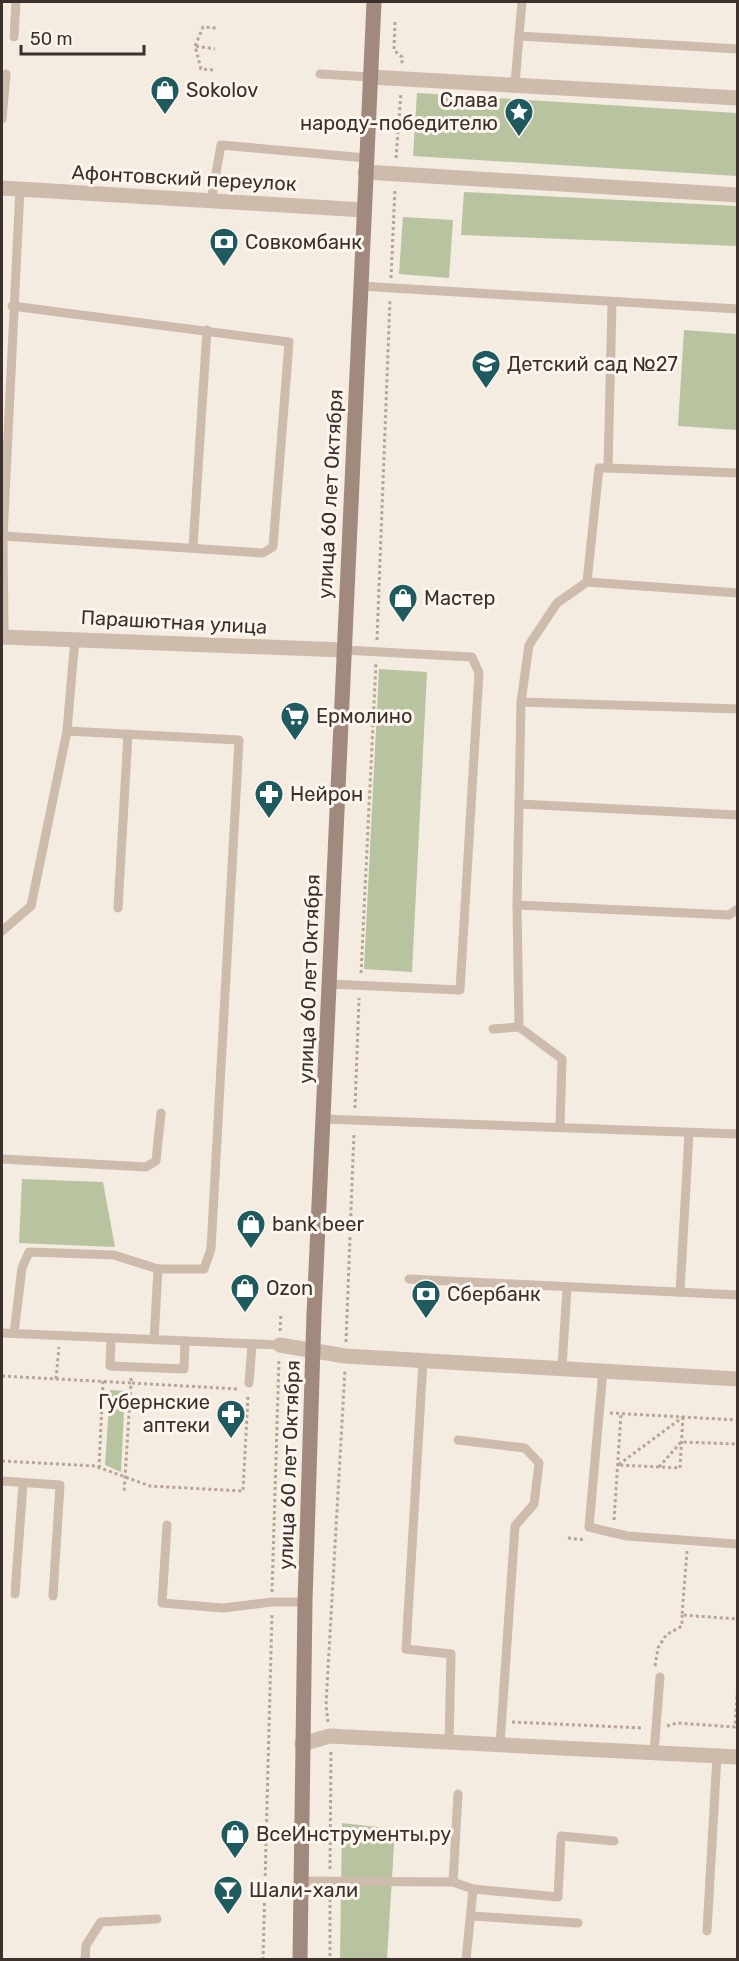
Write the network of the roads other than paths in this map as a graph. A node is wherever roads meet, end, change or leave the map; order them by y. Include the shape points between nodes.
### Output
1 (16, 2) edge
2 (374, 2) edge
3 (522, 2) edge
4 (14, 36) dead end
5 (519, 36) junction
6 (738, 50) edge
7 (6, 74) dead end
8 (320, 74) dead end
9 (370, 77) junction
10 (515, 84) junction
11 (738, 98) edge
12 (2, 119) edge
13 (365, 165) junction
14 (2, 188) edge
15 (20, 189) junction
16 (738, 195) edge
17 (211, 201) junction
18 (363, 210) junction
19 (360, 286) junction
20 (612, 303) junction
21 (12, 306) junction
22 (738, 309) edge
23 (207, 330) junction
24 (608, 468) junction
25 (738, 473) edge
26 (3, 536) edge
27 (193, 547) junction
28 (587, 582) junction
29 (738, 593) edge
30 (3, 637) edge
31 (75, 638) junction
32 (344, 650) junction
33 (521, 702) junction
34 (738, 709) edge
35 (67, 731) junction
36 (128, 734) junction
37 (519, 804) junction
38 (738, 815) edge
39 (517, 905) junction
40 (118, 908) dead end
41 (738, 909) edge
42 (2, 932) edge
43 (329, 984) junction
44 (519, 1027) junction
45 (493, 1029) dead end
46 (161, 1113) dead end
47 (324, 1119) junction
48 (560, 1127) junction
49 (689, 1133) junction
50 (738, 1134) edge
51 (2, 1159) edge
52 (158, 1269) junction
53 (409, 1279) dead end
54 (567, 1288) junction
55 (680, 1292) junction
56 (738, 1295) edge
57 (2, 1333) edge
58 (14, 1334) junction
59 (111, 1339) junction
60 (154, 1340) junction
61 (185, 1341) junction
62 (252, 1344) junction
63 (280, 1345) joint
64 (313, 1351) junction
65 (423, 1360) junction
66 (562, 1367) junction
67 (603, 1370) junction
68 (738, 1379) edge
69 (249, 1383) dead end
70 (458, 1440) dead end
71 (2, 1481) edge
72 (23, 1483) junction
73 (167, 1525) dead end
74 (737, 1544) edge
75 (15, 1594) dead end
76 (53, 1596) dead end
77 (305, 1602) junction
78 (660, 1677) road end
79 (449, 1743) junction
80 (302, 1744) junction
81 (500, 1745) junction
82 (654, 1753) junction
83 (717, 1756) junction
84 (738, 1757) edge
85 (458, 1794) dead end
86 (614, 1841) dead end
87 (300, 1881) junction
88 (453, 1882) junction
89 (473, 1889) junction
90 (472, 1916) junction
91 (157, 1919) dead end
92 (578, 1923) dead end
93 (707, 1931) dead end
94 (85, 1959) edge
95 (300, 1959) edge
96 (466, 1959) edge

1 - 4 lane
2 - 9 main road, улица 60 лет Октября
3 - 5 lane
5 - 6 lane
5 - 10 lane
7 - 12 lane
8 - 9 lane
9 - 10 street
9 - 13 main road, улица 60 лет Октября
10 - 11 street
13 - 16 street
13 - 17 lane via 221,145
13 - 18 main road, улица 60 лет Октября
14 - 15 street, Афонтовский переулок
15 - 17 street, Афонтовский переулок
15 - 21 lane
17 - 18 street, Афонтовский переулок
18 - 19 main road, улица 60 лет Октября
19 - 20 lane
19 - 32 main road, улица 60 лет Октября
20 - 22 lane
20 - 24 lane
21 - 23 lane
21 - 26 lane
23 - 27 lane
23 - 27 lane via 289,342 273,547 263,553
24 - 25 lane
24 - 28 lane via 600,468
26 - 27 lane
26 - 30 lane
28 - 29 lane
28 - 33 lane via 557,603 529,645
30 - 31 street, Парашютная улица
31 - 32 street, Парашютная улица
31 - 35 lane
32 - 43 main road, улица 60 лет Октября
32 - 43 lane via 472,657 479,673 460,990
33 - 34 lane
33 - 37 lane
35 - 36 lane
35 - 42 lane via 31,906
36 - 40 lane
36 - 52 lane via 239,740 211,1250 204,1269
37 - 38 lane
37 - 39 lane
39 - 41 lane via 729,915
39 - 44 lane
43 - 47 main road, улица 60 лет Октября
44 - 45 lane
44 - 48 lane via 562,1059
46 - 51 lane via 156,1161 146,1167
47 - 48 lane
47 - 64 main road, улица 60 лет Октября
48 - 49 lane
49 - 50 lane
49 - 55 lane
52 - 58 lane via 114,1255 28,1252 22,1268
52 - 60 lane
53 - 54 lane
54 - 55 lane
54 - 66 lane
55 - 56 lane
57 - 58 lane
58 - 59 lane
59 - 60 lane
59 - 61 lane via 110,1366 184,1369
60 - 61 lane
61 - 62 lane
62 - 63 lane
62 - 69 lane
63 - 64 street
64 - 65 street
64 - 77 main road, улица 60 лет Октября
65 - 66 street
65 - 79 lane via 406,1649 451,1653
66 - 67 street
67 - 68 street
67 - 74 lane via 589,1527 627,1536
70 - 81 lane via 525,1448 539,1463 534,1504 516,1526
71 - 72 lane
72 - 75 lane
72 - 76 lane via 60,1485
73 - 77 lane via 162,1603 223,1608
77 - 80 main road, улица 60 лет Октября
78 - 82 lane
79 - 80 street via 330,1736
79 - 81 street
80 - 87 main road, улица 60 лет Октября
81 - 82 street
82 - 83 street
83 - 84 street
83 - 93 lane
85 - 88 lane
86 - 89 lane via 561,1836 558,1897
87 - 88 lane
87 - 95 main road, улица 60 лет Октября
88 - 89 lane
89 - 90 lane
90 - 92 lane
90 - 96 lane
91 - 94 lane via 101,1922 86,1945

